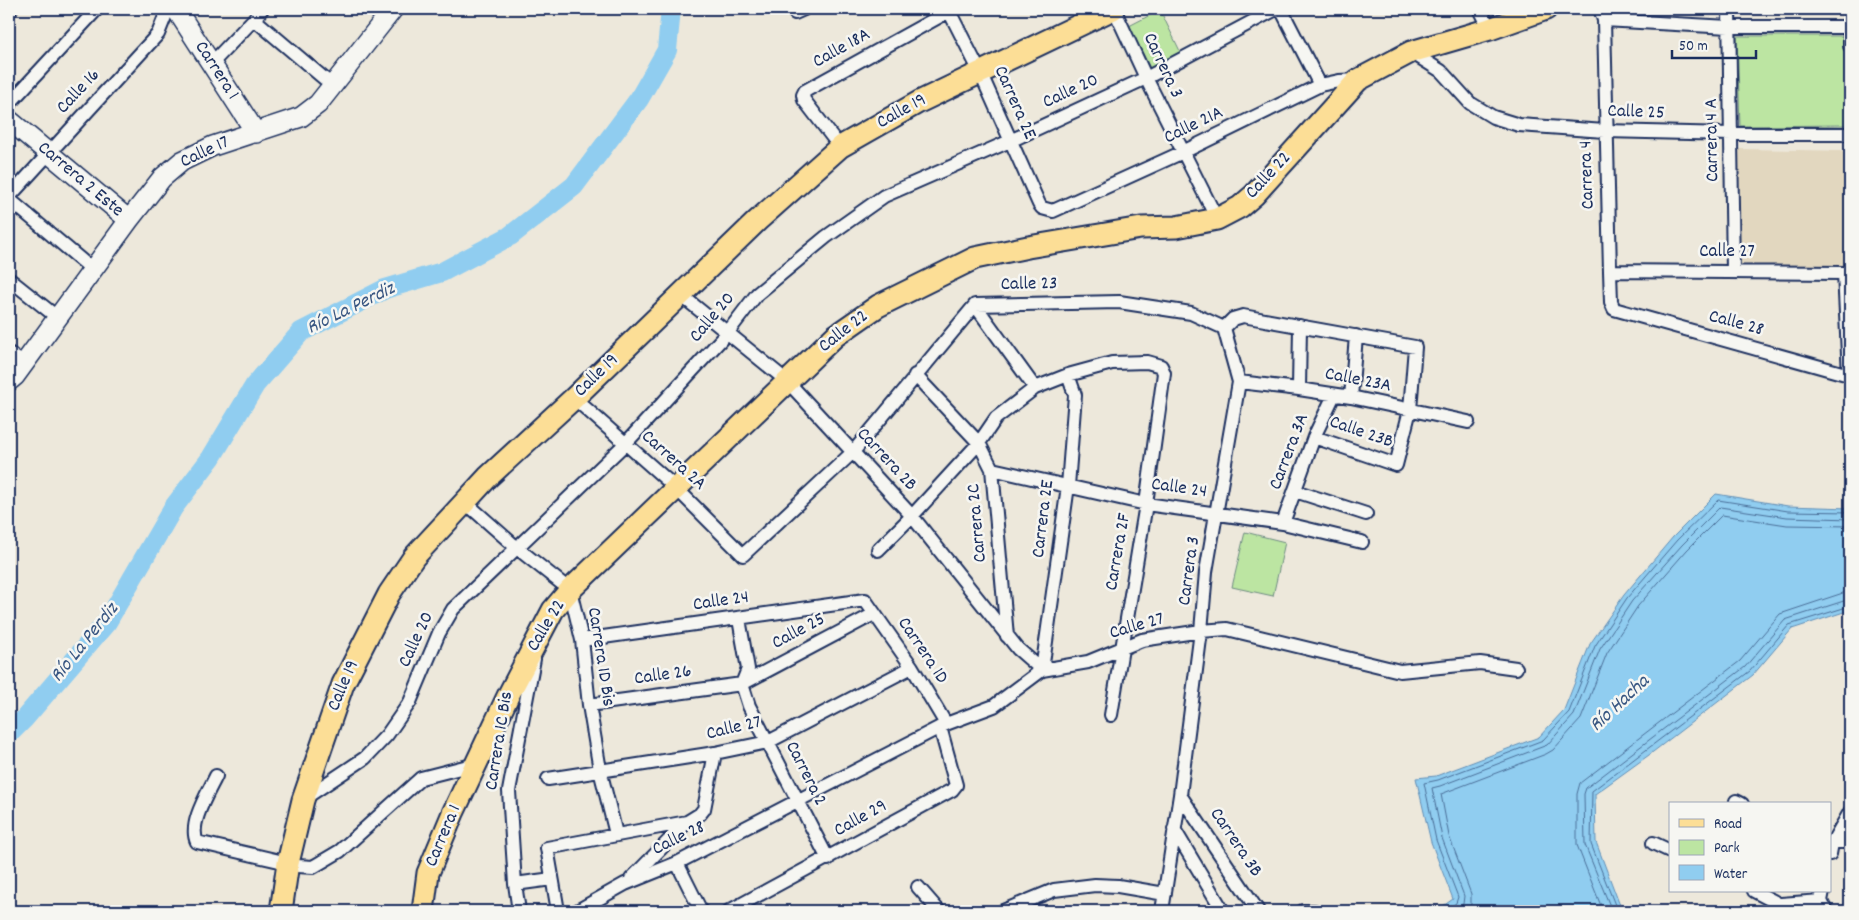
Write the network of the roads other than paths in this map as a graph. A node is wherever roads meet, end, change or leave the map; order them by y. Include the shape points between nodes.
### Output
1 (97, 9) edge
2 (168, 9) edge
3 (176, 9) edge
4 (262, 9) edge
5 (393, 9) edge
6 (950, 9) edge
7 (1114, 9) edge
8 (1276, 9) edge
9 (1281, 9) edge
10 (1480, 9) edge
11 (1546, 9) edge
12 (1729, 9) edge
13 (1850, 9) edge
14 (1602, 14) edge
15 (254, 20) junction
16 (1729, 27) junction
17 (1850, 27) edge
18 (1490, 29) junction
19 (1436, 44) junction
20 (1850, 46) edge
21 (1411, 52) junction
22 (212, 63) junction
23 (1441, 71) junction
24 (980, 72) junction
25 (1146, 78) junction
26 (1358, 80) junction
27 (1320, 85) junction
28 (332, 86) junction
29 (9, 104) edge
30 (9, 120) edge
31 (1605, 131) junction
32 (256, 133) junction
33 (1731, 134) junction
34 (1850, 134) edge
35 (1010, 141) junction
36 (840, 147) junction
37 (1183, 152) junction
38 (48, 154) junction
39 (9, 198) edge
40 (1047, 210) joint
41 (1217, 219) junction
42 (129, 220) junction
43 (92, 270) junction
44 (1610, 270) junction
45 (1733, 271) junction
46 (9, 279) edge
47 (682, 295) junction
48 (975, 305) junction
49 (1614, 309) joint
50 (58, 318) junction
51 (1300, 326) junction
52 (1224, 328) junction
53 (728, 332) junction
54 (1356, 336) junction
55 (16, 359) edge
56 (915, 375) junction
57 (1068, 375) junction
58 (1849, 375) joint
59 (787, 381) junction
60 (9, 382) edge
61 (1239, 382) junction
62 (1035, 388) junction
63 (1299, 388) junction
64 (1334, 395) junction
65 (1351, 397) junction
66 (574, 398) junction
67 (1410, 410) junction
68 (1468, 422) dead end
69 (1314, 436) junction
70 (626, 443) junction
71 (979, 443) junction
72 (853, 452) junction
73 (992, 469) junction
74 (1068, 486) junction
75 (676, 488) junction
76 (1295, 491) junction
77 (465, 502) junction
78 (1146, 504) junction
79 (1217, 513) junction
80 (1366, 514) dead end
81 (912, 516) junction
82 (1283, 523) junction
83 (1362, 542) dead end
84 (518, 548) junction
85 (878, 550) dead end
86 (743, 555) joint
87 (570, 590) junction
88 (865, 600) joint
89 (874, 614) junction
90 (739, 619) junction
91 (1201, 631) junction
92 (1007, 636) junction
93 (538, 637) junction
94 (582, 640) junction
95 (1122, 648) junction
96 (912, 667) junction
97 (1516, 668) dead end
98 (1042, 670) junction
99 (742, 684) junction
100 (589, 705) junction
101 (1112, 715) dead end
102 (943, 726) junction
103 (768, 742) junction
104 (715, 753) junction
105 (476, 764) junction
106 (600, 770) junction
107 (216, 776) dead end
108 (548, 779) dead end
109 (1180, 795) junction
110 (303, 800) junction
111 (798, 800) junction
112 (1850, 812) edge
113 (687, 822) junction
114 (1174, 829) junction
115 (616, 834) junction
116 (1850, 842) edge
117 (1654, 843) dead end
118 (1832, 844) edge
119 (1832, 846) edge
120 (1669, 850) edge
121 (828, 859) junction
122 (288, 863) junction
123 (677, 863) junction
124 (552, 879) junction
125 (515, 884) junction
126 (625, 884) junction
127 (918, 887) dead end
128 (1756, 892) edge
129 (1165, 894) junction
130 (1823, 901) edge
131 (1786, 908) edge
132 (281, 911) edge
133 (423, 911) edge
134 (519, 911) edge
135 (558, 911) edge
136 (577, 911) edge
137 (701, 911) edge
138 (729, 911) edge
139 (939, 911) edge
140 (1004, 911) edge
141 (1162, 911) edge
142 (1224, 911) edge
143 (1258, 911) edge
144 (1303, 911) edge
145 (1314, 911) edge

1 - 29 street
2 - 38 street, Calle 16 via 158,34
3 - 22 main road, Carrera 1
4 - 15 street
5 - 28 main road, Calle 17
6 - 24 street, Carrera 2E
6 - 36 street, Calle 18A via 805,91 804,100
7 - 24 main road, Calle 19
7 - 25 street, Carrera 3
8 - 25 street, Calle 20
9 - 27 street
10 - 18 street
11 - 18 main road, Calle 22
12 - 16 street, Carrera 4 A
13 - 17 street
14 - 16 street
14 - 31 street, Carrera 4
15 - 22 street
15 - 28 street
16 - 17 street
16 - 33 street, Carrera 4 A
17 - 20 street
18 - 19 main road, Calle 22
19 - 21 main road, Calle 22
19 - 23 street
21 - 23 street, Calle 25
21 - 26 main road, Calle 22
22 - 32 main road, Carrera 1
23 - 31 street, Calle 25 via 1470,103 1493,117 1519,125
24 - 35 street, Carrera 2E
24 - 36 main road, Calle 19 via 918,102
25 - 35 street, Calle 20
25 - 37 street, Carrera 3
26 - 27 street, Calle 21A
26 - 41 main road, Calle 22 via 1254,196
27 - 37 street, Calle 21A
28 - 32 main road, Calle 17 via 318,104 301,117
30 - 38 main road, Carrera 2 Este
31 - 33 street, Calle 25
31 - 44 street, Carrera 4
32 - 42 main road, Calle 17 via 212,146 182,160 162,178
33 - 34 street, Calle 25
33 - 45 street, Carrera 4 A
35 - 40 street, Carrera 2E via 1039,204
35 - 53 street, Calle 20 via 884,196 826,237 757,294
36 - 47 main road, Calle 19 via 757,221
37 - 40 street, Calle 21A via 1053,211
37 - 41 street, Carrera 3
38 - 39 street, Calle 16
38 - 42 main road, Carrera 2 Este
39 - 43 street
41 - 59 main road, Calle 22 via 1176,227 1141,228 975,258 878,306 835,336
42 - 43 main road, Calle 17
43 - 50 main road, Calle 17
44 - 45 street, Calle 27
44 - 49 street, Carrera 4
45 - 58 street, Calle 27 via 1844,273
46 - 50 street
47 - 53 street, Carrera 2B
47 - 66 main road, Calle 19
48 - 52 street, Calle 23 via 1118,302 1192,313
48 - 56 street, Calle 23
48 - 62 street
49 - 58 street, Calle 28
50 - 55 main road, Calle 17
51 - 52 street via 1243,316 1233,319
51 - 54 street
51 - 63 street
52 - 61 street, Carrera 3
53 - 59 street, Carrera 2B
53 - 70 street, Calle 20
54 - 65 street
54 - 67 street via 1415,347
55 - 60 main road, Calle 17
56 - 71 street, Carrera 2C
56 - 72 street, Calle 23
57 - 62 street
57 - 74 street, Carrera 2E via 1075,395
57 - 78 street, Carrera 2F via 1112,363 1147,362 1161,366 1164,373
59 - 72 street, Carrera 2B
59 - 75 main road, Calle 22
61 - 63 street, Calle 23A
61 - 79 street, Carrera 3
62 - 71 street via 996,418
63 - 64 street, Calle 23A
64 - 65 street, Calle 23A
64 - 69 street, Carrera 3A
65 - 67 street, Calle 23A
66 - 70 street, Carrera 2A
66 - 77 main road, Calle 19
67 - 68 street, Calle 23A
67 - 69 street, Calle 23B via 1396,464
69 - 76 street, Carrera 3A
70 - 75 street, Carrera 2A
70 - 84 street, Calle 20
71 - 73 street, Carrera 2C
71 - 81 street
72 - 81 street, Carrera 2B
72 - 86 street, Calle 23
73 - 74 street, Calle 24
73 - 92 street, Carrera 2C
74 - 78 street, Calle 24
74 - 98 street, Carrera 2E
75 - 86 street, Carrera 2A
75 - 87 main road, Calle 22
76 - 80 street
76 - 82 street, Carrera 3A
77 - 84 street, Carrera 1D Bis
77 - 110 main road, Calle 19 via 414,557 389,594 343,684
78 - 79 street, Calle 24
78 - 95 street, Carrera 2F
79 - 82 street, Calle 24
79 - 91 street, Carrera 3 via 1206,572
81 - 85 street
81 - 92 street, Carrera 2B
82 - 83 street, Calle 24
84 - 87 street, Carrera 1D Bis
84 - 110 street, Calle 20 via 453,609 439,633 410,702 387,735 365,758
87 - 93 main road, Calle 22 via 553,610
87 - 94 street, Carrera 1D Bis
88 - 89 street, Carrera 1D
88 - 90 street, Calle 24
89 - 96 street, Carrera 1D
89 - 99 street, Calle 25
90 - 94 street, Calle 24
90 - 99 street, Carrera 2 via 748,669
91 - 95 street, Calle 27 via 1142,640
91 - 97 street, Calle 27 via 1227,629 1400,672 1480,663
91 - 109 street, Carrera 3
92 - 98 street, Carrera 2B
93 - 105 main road, Calle 22
93 - 125 street, Carrera 1C Bis via 509,791
94 - 100 street, Carrera 1D Bis
95 - 98 street, Calle 27 via 1088,662
95 - 101 street, Carrera 2F
96 - 102 street, Carrera 1D
96 - 103 street, Calle 27
98 - 102 street, Calle 27 via 994,706
99 - 100 street, Calle 26
99 - 103 street, Carrera 2 via 749,706
100 - 106 street, Carrera 1D Bis
102 - 111 street, Calle 27
102 - 121 street, Calle 29 via 956,785 952,790
103 - 104 street, Calle 27
103 - 111 street, Carrera 2
104 - 106 street, Calle 27
104 - 113 street via 704,809
105 - 122 street via 421,778 340,851 313,867
105 - 133 main road, Carrera 1 via 428,873
106 - 108 street, Calle 27
106 - 115 street, Carrera 1D Bis
107 - 122 street via 196,820 194,836 197,842
109 - 114 street, Carrera 3
109 - 143 street, Carrera 3B
110 - 122 main road, Calle 19
111 - 121 street, Carrera 2
111 - 123 street, Calle 28
112 - 118 street
113 - 115 street
113 - 126 street
114 - 129 street, Carrera 3
114 - 142 street
115 - 124 street via 547,848
116 - 119 street
117 - 120 street
121 - 138 street, Calle 29
122 - 132 main road, Calle 19
123 - 126 street, Calle 28
123 - 137 street
124 - 125 street
124 - 135 street
125 - 134 street, Carrera 1C Bis
126 - 136 street, Calle 28
127 - 139 street
128 - 131 street
129 - 140 street via 1095,885 1054,890
129 - 141 street, Carrera 3
130 - 131 street
144 - 145 street

